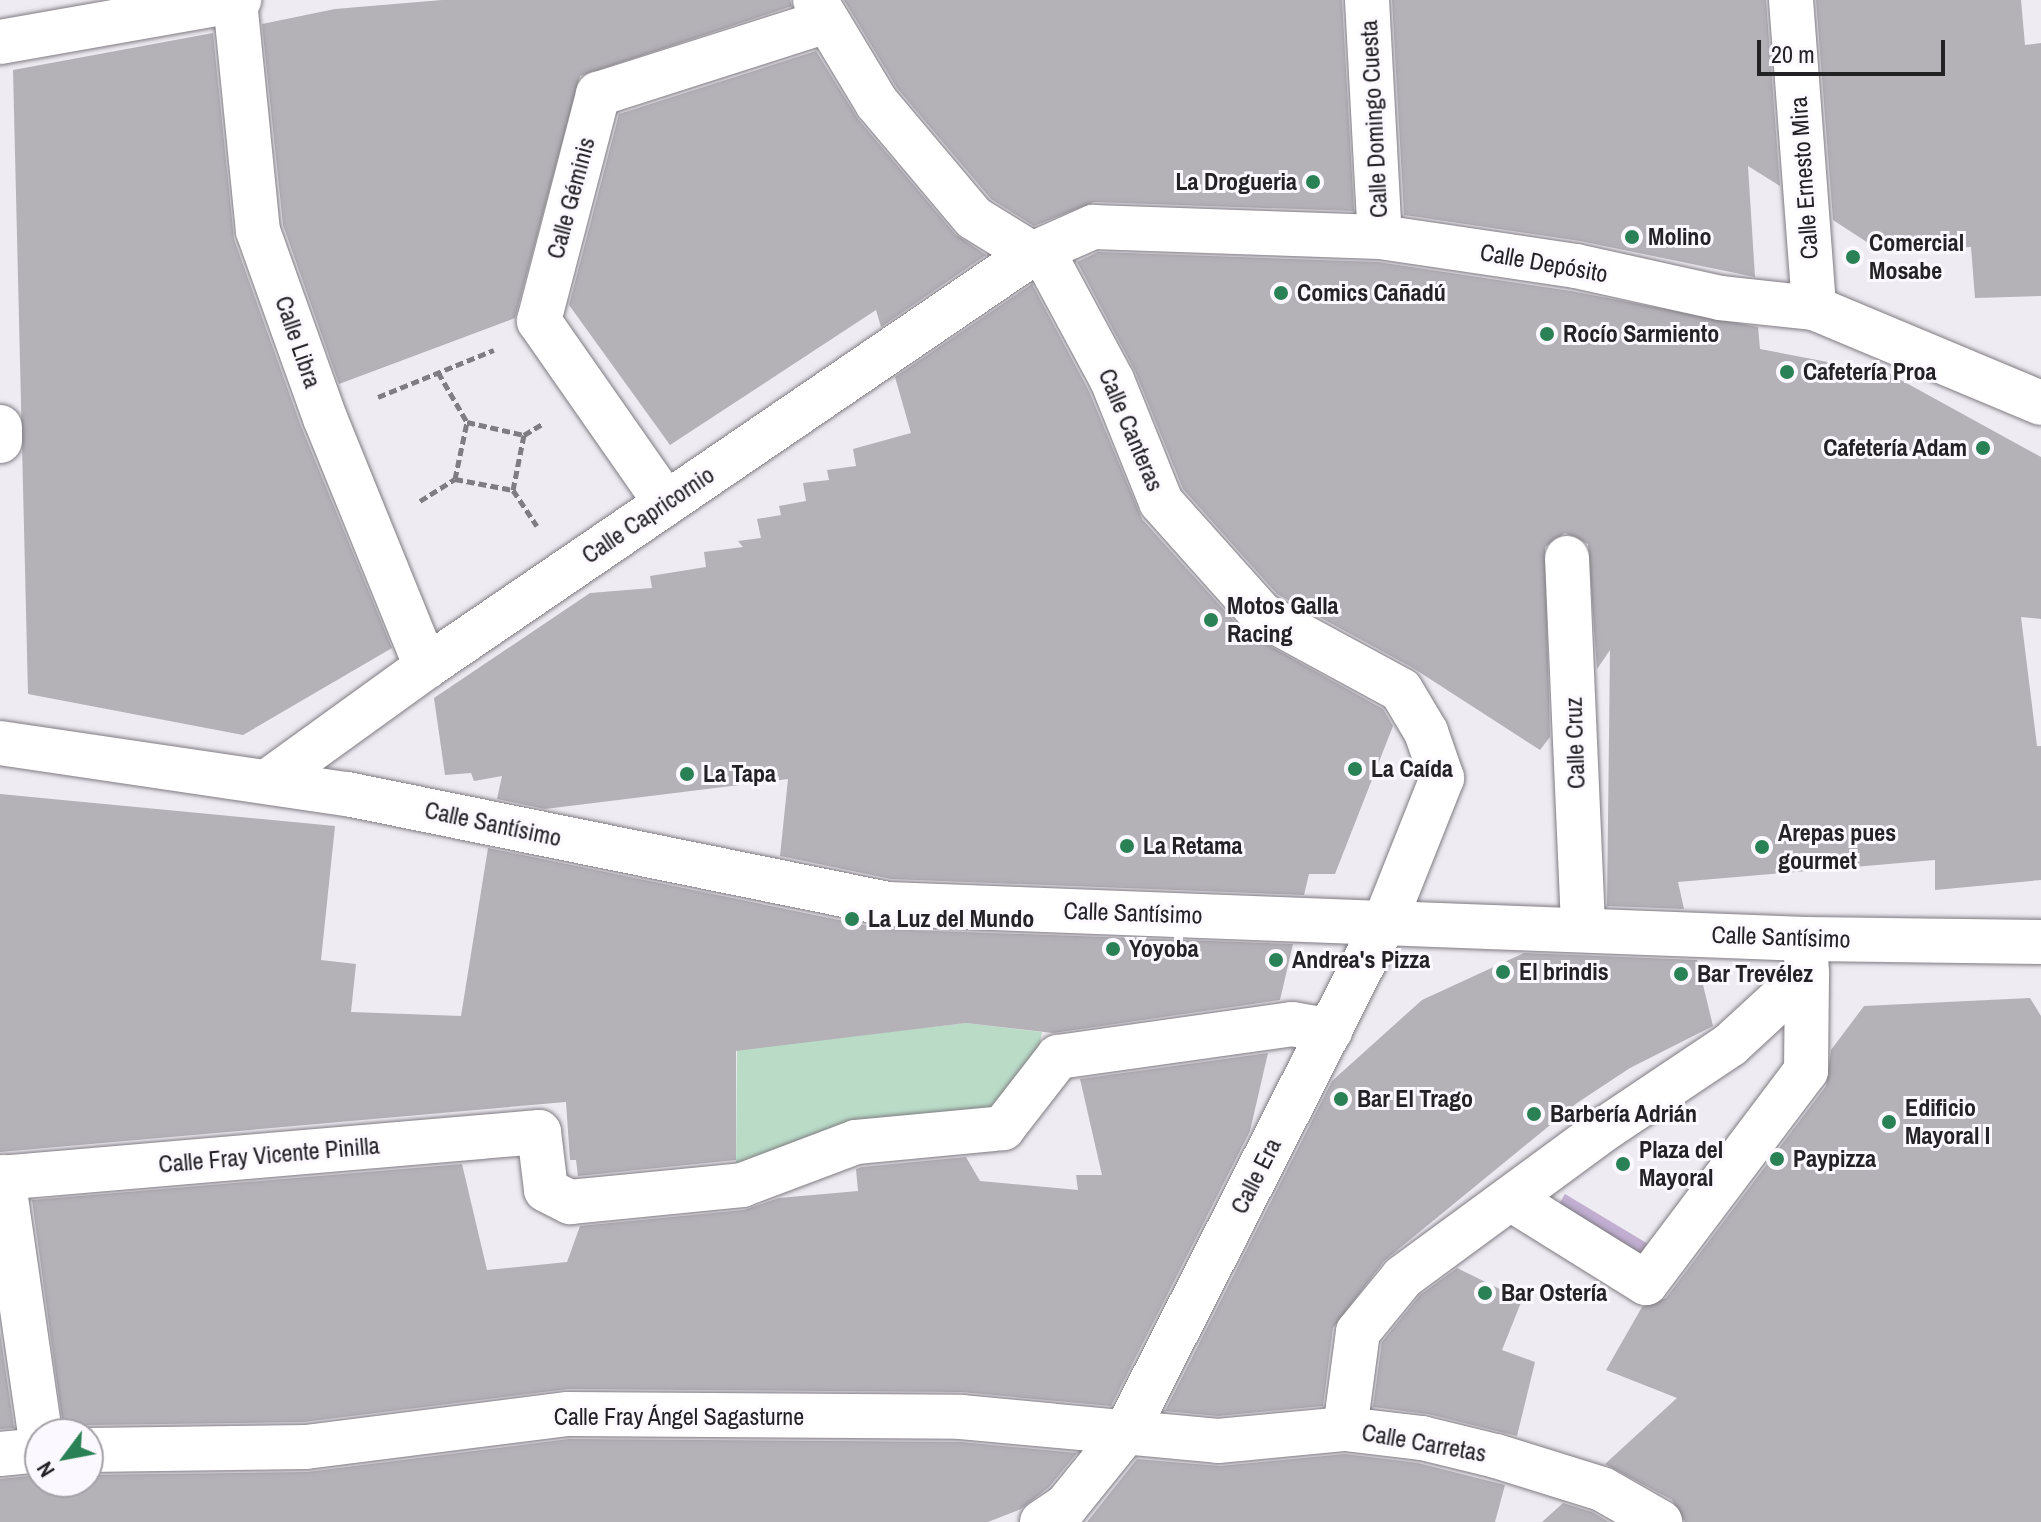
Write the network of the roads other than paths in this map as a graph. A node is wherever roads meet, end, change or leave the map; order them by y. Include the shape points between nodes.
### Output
1 (237, 0) edge
2 (1367, 0) edge
3 (1791, 0) edge
4 (821, 11) edge
5 (0, 42) edge
6 (1380, 237) junction
7 (1032, 254) junction
8 (1814, 308) junction
9 (2041, 403) edge
10 (0, 427) edge
11 (0, 441) edge
12 (666, 503) junction
13 (1567, 558) dead end
14 (426, 667) junction
15 (0, 743) edge
16 (268, 781) junction
17 (1385, 921) junction
18 (1583, 928) junction
19 (2041, 942) edge
20 (1806, 956) junction
21 (1330, 1031) junction
22 (2, 1178) edge
23 (1511, 1199) junction
24 (38, 1418) edge
25 (1345, 1429) junction
26 (1126, 1432) junction
27 (104, 1450) edge
28 (24, 1452) edge
29 (0, 1454) edge
30 (1042, 1522) edge
31 (1660, 1522) edge

1 - 5 street
1 - 14 street, Calle Libra via 258,231 325,418
2 - 6 street, Calle Domingo Cuesta
3 - 8 street, Calle Ernesto Mira
4 - 7 street, Calle Canteras via 877,103 974,218
4 - 12 street, Calle Géminis via 598,94 539,321
6 - 7 street, Calle Depósito via 1093,227
6 - 8 street, Calle Depósito via 1576,266 1720,298
7 - 12 street, Calle Capricornio
7 - 17 street, Calle Canteras via 1050,265 1112,380 1161,502 1261,614 1401,690 1426,732 1442,778
8 - 9 street, Calle Depósito
10 - 11 street
12 - 14 street, Calle Capricornio
13 - 18 street, Calle Cruz
14 - 16 street, Calle Capricornio
15 - 16 street, Calle Santísimo
16 - 17 street, Calle Santísimo via 888,904
17 - 18 street, Calle Santísimo
17 - 21 street, Calle Era
18 - 20 street, Calle Santísimo
19 - 20 street, Calle Santísimo
20 - 23 street via 1730,1045
20 - 23 street via 1806,1071 1646,1283
21 - 22 street, Calle Fray Vicente Pinilla via 1292,1024 1058,1057 1003,1128 856,1142 742,1185 570,1202 546,1190 539,1132
21 - 26 street, Calle Era
22 - 24 street
23 - 25 street via 1403,1277 1358,1332
25 - 26 street, Calle Carretas via 1218,1441
25 - 31 street, Calle Carretas via 1422,1438 1496,1456 1602,1489
26 - 27 street, Calle Fray Ángel Sagasturne via 961,1417 568,1414 306,1447
26 - 30 street, Calle Era via 1066,1506
28 - 29 street

